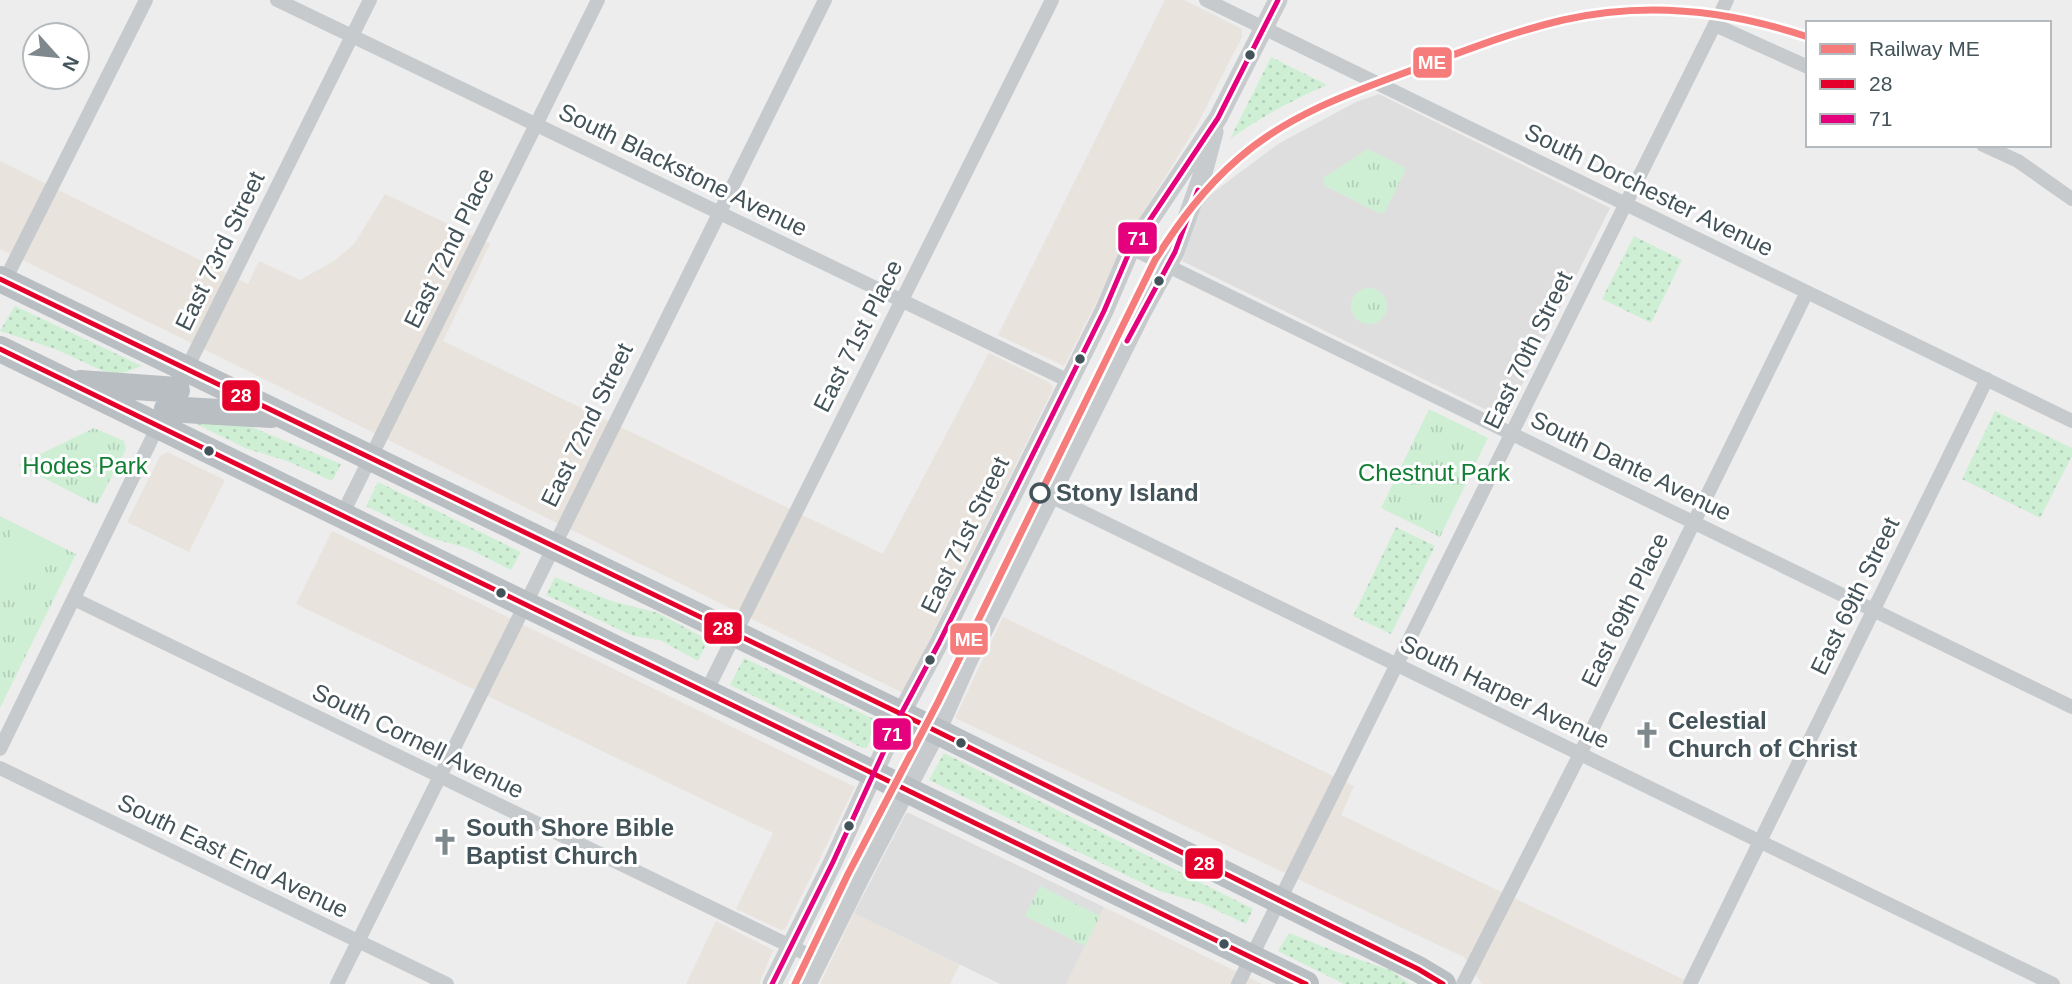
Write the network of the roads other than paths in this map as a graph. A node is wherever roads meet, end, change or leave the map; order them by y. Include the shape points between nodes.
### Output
1 (146, 0) edge
2 (277, 0) edge
3 (370, 0) edge
4 (598, 0) edge
5 (825, 0) edge
6 (1052, 0) edge
7 (1206, 0) edge
8 (1278, 0) edge
9 (1727, 0) edge
10 (1715, 25) junction
11 (1264, 28) junction
12 (352, 37) junction
13 (1806, 66) edge
14 (1218, 118) junction
15 (536, 124) junction
16 (1987, 147) edge
17 (2072, 199) edge
18 (1626, 204) junction
19 (719, 213) junction
20 (1131, 248) junction
21 (1167, 266) junction
22 (1, 283) edge
23 (1807, 292) junction
24 (901, 301) junction
25 (0, 349) edge
26 (1987, 379) junction
27 (1069, 381) junction
28 (68, 382) junction
29 (172, 399) junction
30 (283, 416) junction
31 (2072, 421) edge
32 (1512, 433) junction
33 (370, 458) junction
34 (1050, 496) junction
35 (342, 516) junction
36 (1694, 522) junction
37 (552, 546) junction
38 (74, 599) junction
39 (524, 604) junction
40 (1873, 610) junction
41 (734, 634) junction
42 (1397, 665) junction
43 (706, 692) junction
44 (2072, 707) edge
45 (901, 714) junction
46 (937, 731) junction
47 (0, 749) edge
48 (1580, 754) junction
49 (0, 768) edge
50 (873, 773) junction
51 (439, 776) junction
52 (907, 790) junction
53 (1760, 840) junction
54 (1280, 900) junction
55 (358, 942) junction
56 (791, 947) junction
57 (1252, 957) junction
58 (820, 960) junction
59 (337, 984) edge
60 (447, 984) edge
61 (772, 984) edge
62 (807, 984) edge
63 (1238, 984) edge
64 (1306, 984) edge
65 (1443, 984) edge
66 (1463, 984) edge
67 (1690, 984) edge
68 (2053, 984) edge

1 - 22 street
2 - 12 street, South Blackstone Avenue
3 - 12 street, East 73rd Street
4 - 15 street, East 72nd Place
5 - 19 street, East 72nd Street
6 - 24 street, East 71st Place
7 - 11 street, South Dorchester Avenue
8 - 11 main road, East 71st Street
9 - 10 street, East 70th Street
10 - 13 street
10 - 18 street, East 70th Street
11 - 14 main road, East 71st Street
11 - 18 street, South Dorchester Avenue
12 - 15 street, South Blackstone Avenue
12 - 29 street, East 73rd Street
14 - 20 main road, East 71st Street
14 - 21 main road, East 71st Street via 1186,225
15 - 19 street, South Blackstone Avenue
15 - 33 street, East 72nd Place
16 - 17 street via 2018,161
18 - 23 street, South Dorchester Avenue
18 - 32 street, East 70th Street
19 - 24 street, South Blackstone Avenue
19 - 37 street, East 72nd Street
20 - 21 street, South Dante Avenue
20 - 27 main road, East 71st Street
21 - 32 street, South Dante Avenue
21 - 34 main road, East 71st Street
22 - 29 highway
23 - 26 street, South Dorchester Avenue
23 - 36 street, East 69th Place
24 - 27 street, South Blackstone Avenue
24 - 41 street, East 71st Place
25 - 28 highway
26 - 31 street, South Dorchester Avenue
26 - 40 street, East 69th Street
27 - 45 main road, East 71st Street
28 - 29 highway
28 - 29 highway
29 - 30 highway
29 - 30 highway
29 - 35 highway
29 - 38 street, East 73rd Street
30 - 33 highway
32 - 36 street, South Dante Avenue
32 - 42 street, East 70th Street
33 - 35 street, East 72nd Place
33 - 37 highway
34 - 42 street, South Harper Avenue
34 - 46 main road, East 71st Street
35 - 39 highway
36 - 40 street, South Dante Avenue
36 - 48 street, East 69th Place
37 - 39 street, East 72nd Street
37 - 41 highway
38 - 47 street, East 73rd Street
38 - 51 street, South Cornell Avenue
39 - 43 highway
39 - 51 street, East 72nd Street
40 - 44 street, South Dante Avenue
40 - 53 street, East 69th Street
41 - 43 street, East 71st Place
41 - 45 highway
42 - 48 street, South Harper Avenue
42 - 54 street, East 70th Street
43 - 50 highway
45 - 46 highway
45 - 50 main road, East 71st Street
46 - 52 main road, East 71st Street
46 - 54 highway
48 - 53 street, South Harper Avenue
48 - 66 street, East 69th Place
49 - 55 street, South East End Avenue
50 - 52 highway
50 - 56 main road, East 71st Street
51 - 55 street, East 72nd Street
51 - 56 street, South Cornell Avenue
52 - 57 highway
52 - 58 main road, East 71st Street
53 - 67 street, East 69th Street
53 - 68 street, South Harper Avenue
54 - 57 street, East 70th Street
54 - 65 highway
55 - 59 street, East 72nd Street
55 - 60 street, South East End Avenue
56 - 58 street, South Cornell Avenue
56 - 61 main road, East 71st Street
57 - 63 street, East 70th Street
57 - 64 highway
58 - 62 main road, East 71st Street

